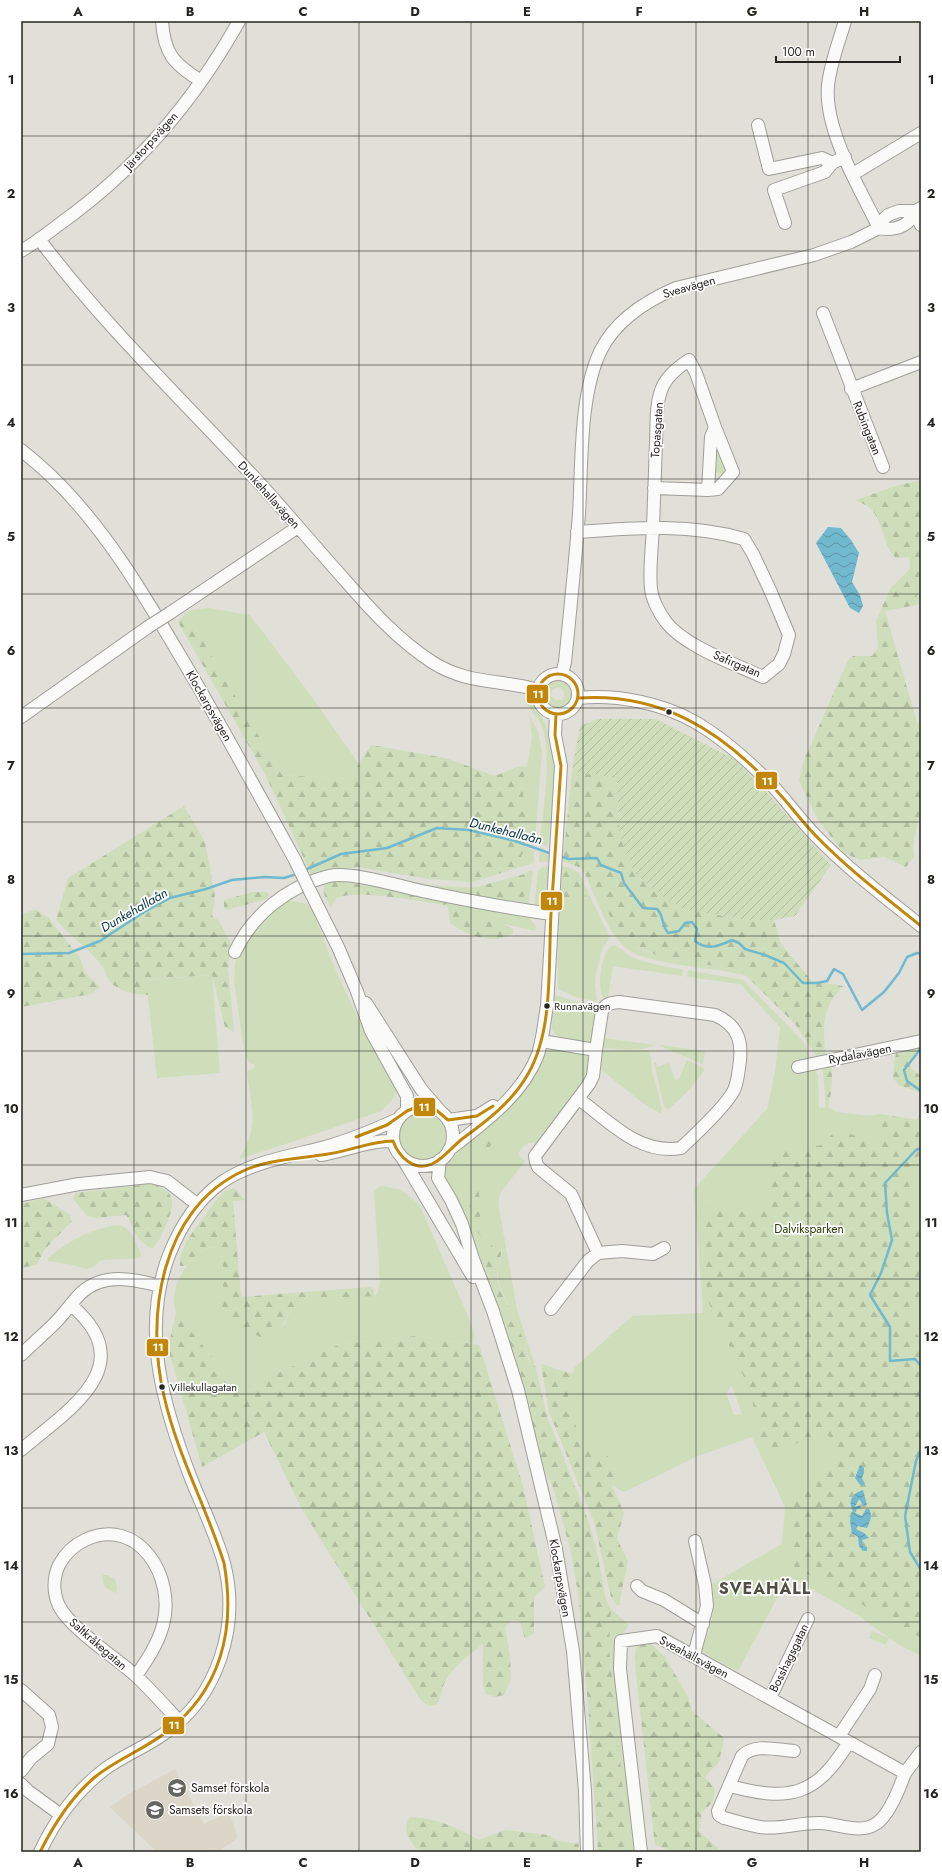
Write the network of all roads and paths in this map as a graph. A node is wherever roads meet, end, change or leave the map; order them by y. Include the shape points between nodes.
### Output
1 (162, 21) edge
2 (240, 21) edge
3 (845, 21) edge
4 (201, 82) junction
5 (758, 125) dead end
6 (921, 133) edge
7 (845, 157) junction
8 (832, 162) junction
9 (769, 169) junction
10 (853, 174) junction
11 (774, 190) junction
12 (918, 209) edge
13 (785, 222) dead end
14 (921, 225) edge
15 (879, 228) junction
16 (39, 239) junction
17 (21, 251) edge
18 (823, 313) dead end
19 (921, 362) edge
20 (851, 389) junction
21 (715, 427) junction
22 (21, 450) edge
23 (883, 467) dead end
24 (654, 488) junction
25 (708, 490) junction
26 (298, 527) junction
27 (653, 528) junction
28 (577, 532) junction
29 (562, 674) junction
30 (538, 690) junction
31 (578, 698) junction
32 (556, 714) junction
33 (21, 717) edge
34 (551, 914) junction
35 (921, 926) edge
36 (234, 952) dead end
37 (356, 989) junction
38 (541, 1041) junction
39 (921, 1041) edge
40 (596, 1050) junction
41 (538, 1054) junction
42 (798, 1066) dead end
43 (579, 1099) junction
44 (408, 1110) junction
45 (445, 1117) junction
46 (398, 1119) junction
47 (393, 1142) junction
48 (449, 1150) junction
49 (403, 1158) junction
50 (440, 1160) junction
51 (262, 1164) junction
52 (21, 1195) edge
53 (198, 1205) junction
54 (664, 1248) dead end
55 (598, 1254) junction
56 (160, 1286) junction
57 (72, 1305) junction
58 (551, 1309) dead end
59 (493, 1311) junction
60 (21, 1355) edge
61 (21, 1450) edge
62 (695, 1541) dead end
63 (637, 1586) dead end
64 (808, 1619) dead end
65 (703, 1624) junction
66 (694, 1655) junction
67 (875, 1675) dead end
68 (136, 1676) junction
69 (21, 1690) edge
70 (770, 1698) junction
71 (179, 1721) junction
72 (844, 1739) junction
73 (794, 1751) dead end
74 (921, 1752) edge
75 (21, 1771) edge
76 (905, 1773) junction
77 (21, 1784) edge
78 (730, 1786) junction
79 (61, 1815) junction
80 (40, 1852) edge
81 (588, 1852) edge
82 (641, 1852) edge

1 - 4 street via 164,41 170,56
2 - 4 street, Järstorpsvägen
3 - 7 street via 828,87 833,127
4 - 16 street, Järstorpsvägen via 178,113 124,172 81,209
5 - 9 street
6 - 10 street
7 - 8 street
7 - 10 street
8 - 9 street via 822,158
8 - 11 street via 825,172
9 - 11 street
10 - 15 street
11 - 13 street
12 - 14 street
12 - 15 street, Sveavägen via 910,220 894,229
15 - 28 street, Sveavägen via 851,242 814,255 676,288 655,298 621,321 601,350 589,385
16 - 17 street, Järstorpsvägen
16 - 26 street, Dunkehallavägen via 88,299
18 - 20 street, Rubingatan
19 - 20 street, Rubingatan
20 - 23 street, Rubingatan
21 - 24 street, Topasgatan via 689,360 667,379 660,394
21 - 25 street via 711,437
21 - 25 street, Topasgatan via 733,472 718,489
22 - 37 street, Klockarpsvägen, bridge via 53,478 84,513 154,611 295,860
24 - 25 street, Topasgatan
24 - 27 street, Topasgatan
26 - 30 street, Dunkehallavägen via 367,606 404,642 433,662 462,677
26 - 33 street, bridge via 148,627
27 - 27 street, Safirgatan via 699,530 744,539 789,635 784,654 771,672 763,677 689,642 666,622 651,589
27 - 28 street, Safirgatan
28 - 29 street, Sveavägen
29 - 30 street via 546,677
29 - 31 street via 574,681 579,692
30 - 32 street via 541,705 550,713
31 - 32 street via 571,710
31 - 35 street via 606,697 644,703 695,722 736,752 769,782 815,835 852,870
32 - 34 street via 560,766
34 - 36 street via 343,875 330,876 282,897 266,909 243,936
34 - 38 street via 547,1006
37 - 44 street via 371,1031 407,1096
37 - 45 street via 421,1088
38 - 40 street
38 - 41 street
39 - 42 street, Rydalavägen
40 - 43 street via 593,1076
40 - 43 street via 602,1011 610,1003 619,1002 715,1015 730,1025 742,1050 734,1091 681,1148 665,1149 642,1144 630,1138
41 - 45 street via 514,1085 492,1107 477,1116
41 - 48 street via 530,1072 519,1087 494,1113
43 - 55 street via 535,1156 538,1167 571,1194
44 - 45 street via 424,1106 434,1108
44 - 46 street
45 - 48 street via 452,1134
46 - 47 street
46 - 51 street via 326,1147
47 - 49 street
47 - 51 street via 385,1141 332,1153
48 - 50 street
49 - 50 street via 421,1166
49 - 59 street
50 - 59 street via 438,1178 462,1224
51 - 53 street via 222,1182
52 - 53 street via 79,1184 150,1177 167,1181
53 - 56 street via 177,1236
54 - 55 street via 653,1254 622,1251
55 - 58 street via 588,1261
56 - 57 street via 123,1278 107,1280 86,1290
56 - 71 street via 155,1338 162,1387 175,1437 219,1546 228,1577 230,1605 227,1635 217,1667 200,1698
57 - 60 street
57 - 61 street via 88,1321 98,1338 98,1373 81,1398
59 - 81 street, Klockarpsvägen via 518,1390 556,1549 573,1651
62 - 65 street via 705,1585 707,1606
63 - 65 street
64 - 70 street, Bosshagsgatan
65 - 66 street
66 - 70 street, Sveahällsvägen
66 - 82 street, Sveahällsvägen via 657,1636 621,1641 620,1669
67 - 72 street
68 - 68 street, Saltkråkegatan via 72,1622 57,1602 55,1580 62,1561 74,1547 89,1538 112,1535 126,1538 150,1556 160,1573 165,1596 163,1624 154,1648
68 - 71 street, Saltkråkegatan
69 - 75 street via 48,1715 52,1727 48,1744 31,1758
70 - 72 street, Sveahällsvägen
71 - 79 street via 166,1733 105,1770 83,1789
72 - 76 street, Sveahällsvägen
72 - 78 street via 828,1772 805,1789 789,1794 771,1794
73 - 78 street via 751,1749 742,1756
74 - 76 street
76 - 78 street via 900,1789 879,1822 857,1829 821,1823 761,1827 724,1818 718,1811
77 - 79 street
79 - 80 street

